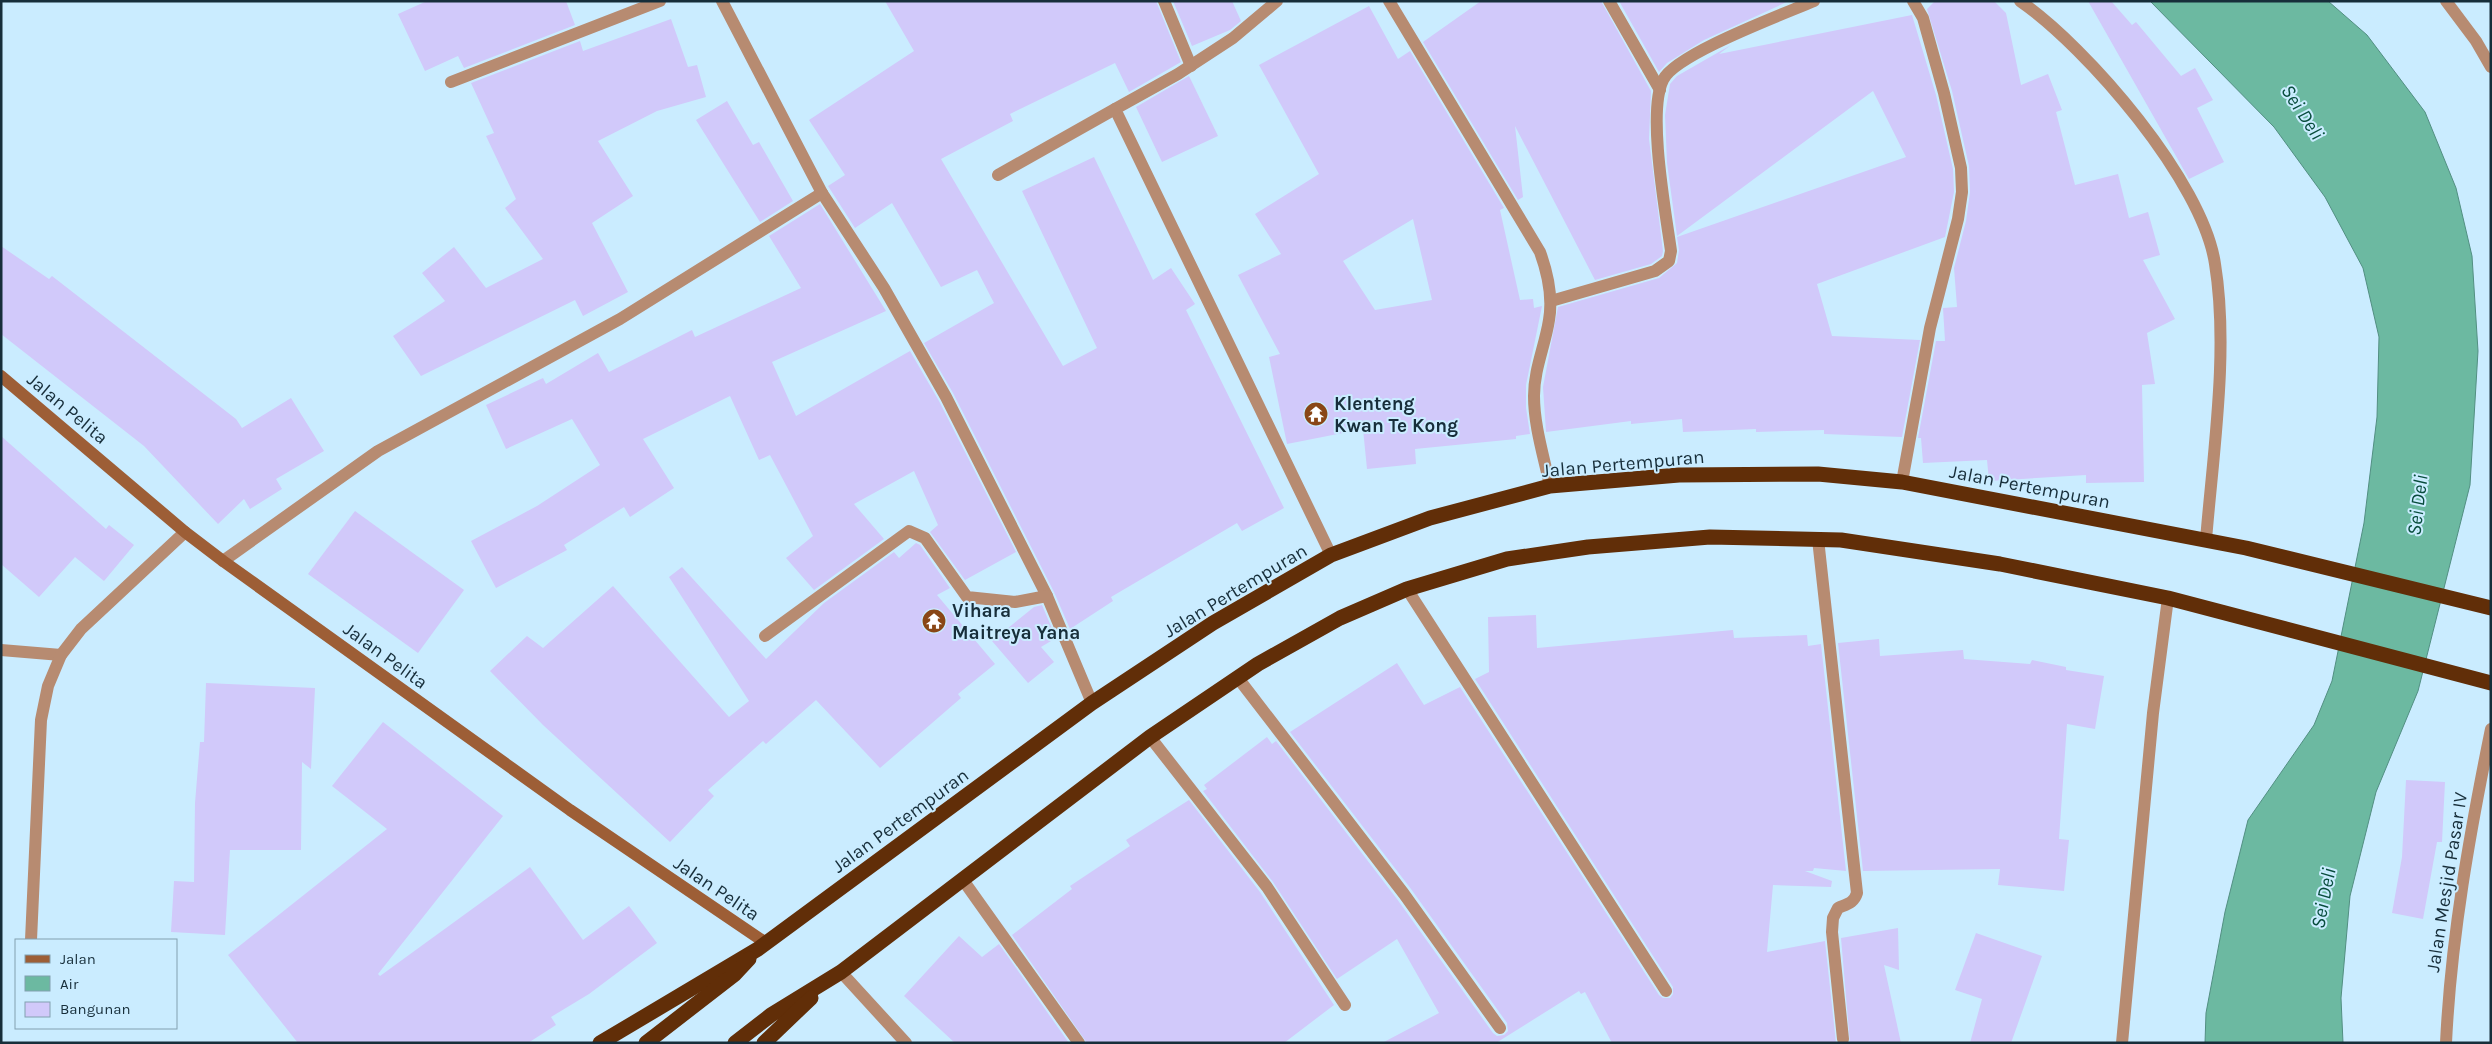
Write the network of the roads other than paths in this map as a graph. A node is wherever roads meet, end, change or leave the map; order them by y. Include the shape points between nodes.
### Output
1 (660, 1) edge
2 (722, 1) edge
3 (1164, 1) edge
4 (1277, 1) edge
5 (1389, 1) edge
6 (1609, 1) edge
7 (1814, 1) edge
8 (1913, 1) edge
9 (2020, 1) edge
10 (2446, 1) edge
11 (1191, 66) junction
12 (2491, 67) edge
13 (451, 82) dead end
14 (1660, 90) junction
15 (1115, 109) junction
16 (998, 175) dead end
17 (822, 193) junction
18 (1550, 300) junction
19 (1, 376) edge
20 (1902, 482) junction
21 (1550, 486) junction
22 (185, 532) junction
23 (1818, 539) junction
24 (2206, 540) junction
25 (1331, 555) junction
26 (223, 561) junction
27 (1407, 589) junction
28 (1047, 596) junction
29 (2168, 598) junction
30 (2491, 608) edge
31 (764, 636) dead end
32 (1, 650) edge
33 (61, 655) junction
34 (1238, 678) junction
35 (2491, 683) edge
36 (1092, 703) junction
37 (2491, 729) edge
38 (1150, 737) junction
39 (963, 880) junction
40 (31, 939) edge
41 (762, 946) junction
42 (836, 976) junction
43 (1666, 991) dead end
44 (1346, 1005) dead end
45 (1500, 1028) dead end
46 (1844, 1039) dead end
47 (600, 1043) edge
48 (646, 1043) edge
49 (735, 1043) edge
50 (764, 1043) edge
51 (906, 1043) edge
52 (1079, 1043) edge
53 (2122, 1043) edge
54 (2446, 1043) edge

1 - 13 street
2 - 17 street
3 - 11 street
4 - 11 street via 1233,38
5 - 18 street via 1540,252 1547,273
6 - 14 street
7 - 14 street via 1684,61 1670,70
8 - 20 street via 1923,18 1944,93 1961,168 1962,192 1930,328
9 - 24 street via 2112,87 2178,176 2208,232 2220,304 2218,398
10 - 12 street
11 - 15 street
14 - 18 street via 1657,116 1661,180 1671,251 1669,261 1654,271
15 - 16 street
15 - 25 street
17 - 26 street via 620,319 378,451
17 - 28 street via 884,288 946,397
18 - 21 street via 1534,395
19 - 22 street, Jalan Pelita
20 - 21 highway, Jalan Pertempuran via 1818,474 1679,476
20 - 24 highway, Jalan Pertempuran
21 - 25 highway, Jalan Pertempuran via 1430,518
22 - 26 street, Jalan Pelita
22 - 33 street via 81,629
23 - 27 highway via 1710,537 1588,547 1507,559
23 - 29 highway via 2000,564
23 - 46 street via 1858,893 1850,903 1838,908 1833,918
24 - 30 highway, Jalan Pertempuran
25 - 36 highway, Jalan Pertempuran via 1213,623
26 - 41 street, Jalan Pelita
27 - 34 highway via 1340,618
27 - 43 street
28 - 31 street via 1015,602 967,597 925,538 908,531
28 - 36 street
29 - 35 highway
29 - 53 street via 2153,713
32 - 33 street
33 - 40 street via 48,686 41,720
34 - 38 highway
34 - 45 street via 1404,894
36 - 41 highway, Jalan Pertempuran
37 - 54 street, Jalan Mesjid Pasar IV via 2470,830 2448,989
38 - 39 highway
38 - 44 street via 1266,887
39 - 42 highway
39 - 52 street
41 - 47 highway, Jalan Pertempuran
41 - 48 highway, Jalan Pertempuran via 736,974
42 - 49 highway via 771,1015
42 - 50 highway
42 - 51 street

